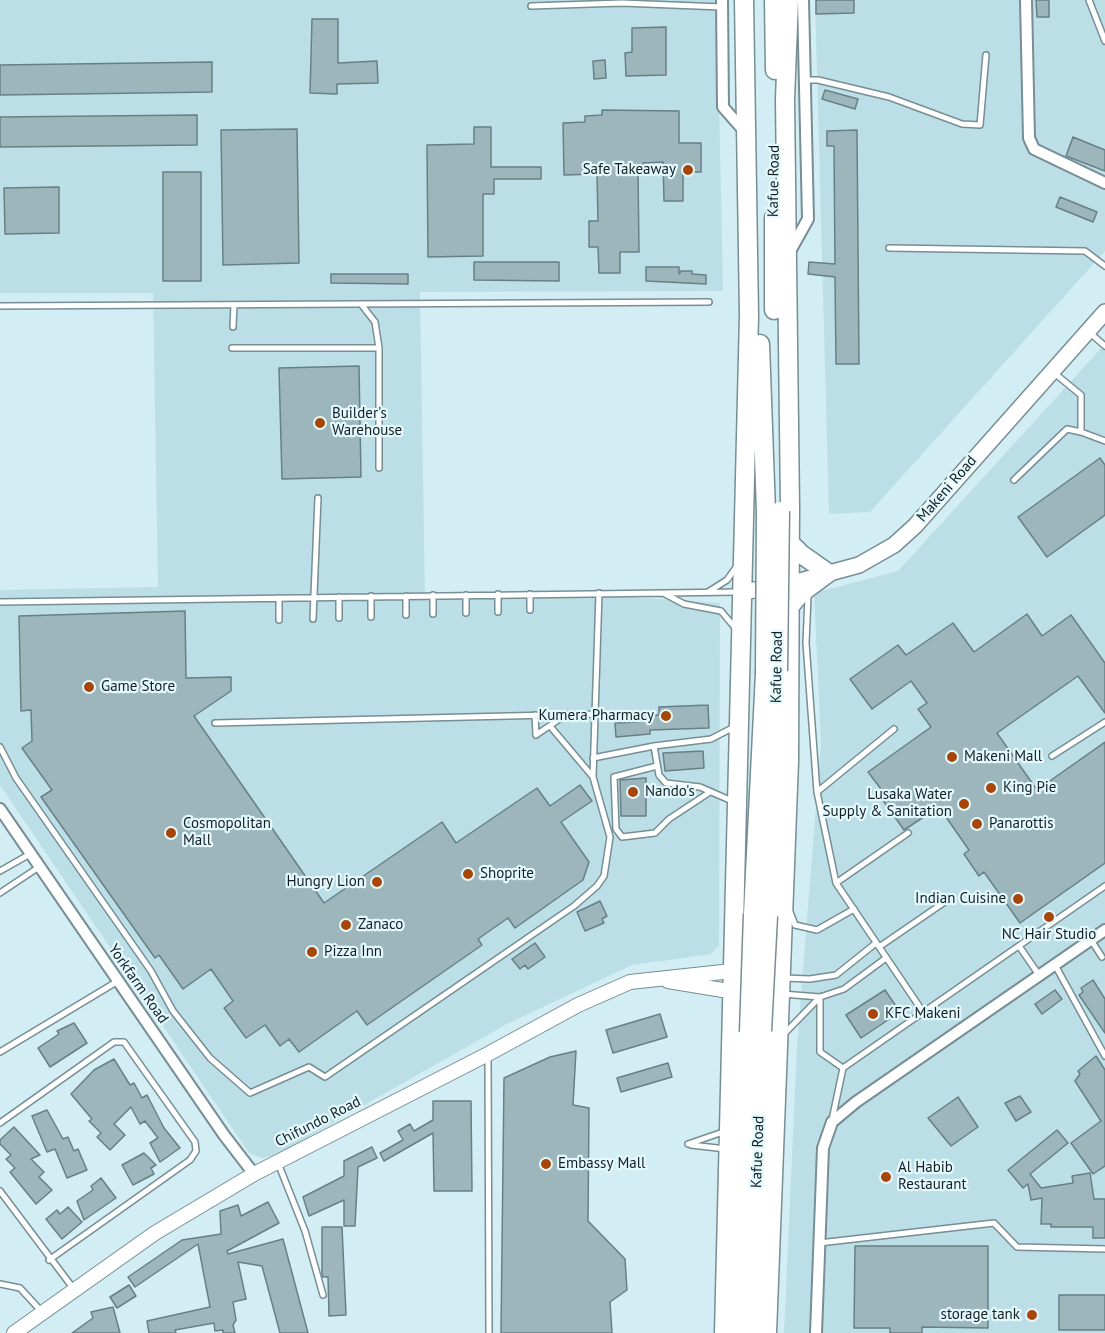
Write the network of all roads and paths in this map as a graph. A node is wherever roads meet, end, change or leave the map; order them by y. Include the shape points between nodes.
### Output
1 (744, 0) edge
2 (755, 0) edge
3 (774, 0) edge
4 (789, 0) edge
5 (803, 0) edge
6 (1026, 0) edge
7 (1089, 0) edge
8 (723, 4) edge
9 (531, 6) dead end
10 (1105, 41) edge
11 (986, 56) dead end
12 (805, 80) junction
13 (746, 132) junction
14 (1105, 183) edge
15 (889, 248) dead end
16 (786, 259) junction
17 (1105, 266) edge
18 (710, 302) dead end
19 (360, 304) junction
20 (234, 305) junction
21 (0, 306) edge
22 (1105, 312) edge
23 (233, 327) dead end
24 (1088, 331) junction
25 (1105, 346) edge
26 (232, 348) dead end
27 (379, 348) junction
28 (1052, 371) junction
29 (1081, 432) junction
30 (1105, 441) edge
31 (379, 468) dead end
32 (1014, 480) dead end
33 (318, 498) dead end
34 (773, 511) junction
35 (789, 542) junction
36 (744, 547) junction
37 (828, 573) junction
38 (789, 584) junction
39 (707, 592) junction
40 (742, 592) junction
41 (599, 593) junction
42 (663, 593) junction
43 (498, 594) junction
44 (530, 594) junction
45 (466, 595) junction
46 (371, 596) junction
47 (406, 596) junction
48 (433, 596) junction
49 (313, 597) junction
50 (339, 597) junction
51 (279, 598) junction
52 (0, 602) edge
53 (790, 606) junction
54 (530, 610) dead end
55 (498, 612) dead end
56 (466, 613) dead end
57 (433, 614) dead end
58 (406, 615) dead end
59 (371, 617) dead end
60 (339, 618) dead end
61 (313, 619) dead end
62 (279, 620) dead end
63 (741, 658) junction
64 (593, 714) junction
65 (535, 715) junction
66 (566, 715) junction
67 (1105, 722) edge
68 (214, 723) dead end
69 (739, 724) junction
70 (550, 726) junction
71 (894, 729) dead end
72 (654, 746) junction
73 (0, 747) edge
74 (1052, 756) dead end
75 (593, 758) junction
76 (657, 766) junction
77 (593, 777) junction
78 (710, 792) junction
79 (817, 792) junction
80 (736, 803) junction
81 (0, 809) edge
82 (908, 833) dead end
83 (30, 854) junction
84 (39, 867) junction
85 (0, 871) edge
86 (836, 883) junction
87 (1105, 886) edge
88 (0, 893) edge
89 (783, 893) junction
90 (952, 897) dead end
91 (854, 909) junction
92 (1105, 930) edge
93 (1091, 940) junction
94 (878, 945) junction
95 (1019, 946) junction
96 (1101, 957) dead end
97 (886, 958) junction
98 (1055, 965) junction
99 (732, 971) junction
100 (1040, 977) junction
101 (657, 978) junction
102 (118, 981) junction
103 (779, 986) junction
104 (732, 992) junction
105 (820, 997) junction
106 (923, 1012) junction
107 (755, 1032) junction
108 (777, 1044) junction
109 (0, 1052) edge
110 (488, 1054) junction
111 (1105, 1056) edge
112 (843, 1068) junction
113 (832, 1122) junction
114 (0, 1123) edge
115 (729, 1130) junction
116 (728, 1149) junction
117 (277, 1161) junction
118 (254, 1174) junction
119 (0, 1191) edge
120 (819, 1243) junction
121 (1105, 1249) edge
122 (50, 1260) junction
123 (0, 1284) edge
124 (74, 1289) junction
125 (323, 1295) dead end
126 (42, 1312) junction
127 (14, 1333) edge
128 (489, 1333) edge
129 (724, 1333) edge
130 (739, 1333) edge
131 (753, 1333) edge
132 (767, 1333) edge
133 (816, 1333) edge

1 - 13 main road, Kafue Road
2 - 34 main road, Kafue Road via 757,238
3 - 34 main road, Kafue Road
4 - 16 main road, Kafue Road
5 - 12 street
6 - 14 street via 1029,138 1034,149
7 - 10 lane
8 - 9 lane
8 - 13 street via 723,107
11 - 12 lane via 980,125 962,124 889,97
12 - 16 street via 808,219
13 - 36 main road, Kafue Road via 749,315
15 - 17 lane via 1085,251
16 - 35 main road, Kafue Road
18 - 19 lane
19 - 20 lane
19 - 27 lane via 375,322
20 - 21 lane
20 - 23 lane
22 - 24 main road, Makeni Road
24 - 25 lane
24 - 28 main road, Makeni Road
26 - 27 lane
27 - 31 lane
28 - 29 lane via 1081,395
28 - 37 main road, Makeni Road via 915,526 877,556
29 - 30 lane
29 - 32 lane via 1067,429
33 - 49 lane
34 - 107 main road, Kafue Road, bridge via 771,672
35 - 37 main road
35 - 38 main road, Kafue Road
36 - 39 lane via 727,580
36 - 40 main road, Kafue Road
37 - 38 main road, Makeni Road
37 - 53 main road
37 - 79 lane via 806,602
38 - 40 main road, Makeni Road
38 - 53 main road, Kafue Road
39 - 40 lane
39 - 42 lane
40 - 63 main road, Kafue Road
41 - 42 lane
41 - 44 lane
41 - 64 lane
42 - 63 lane via 684,604 721,611 735,627
43 - 44 lane
43 - 45 lane
43 - 55 lane
44 - 54 lane
45 - 48 lane
45 - 56 lane
46 - 47 lane
46 - 50 lane
46 - 59 lane
47 - 48 lane
47 - 58 lane
48 - 57 lane
49 - 50 lane
49 - 51 lane
49 - 61 lane
50 - 60 lane
51 - 52 lane
51 - 62 lane
53 - 89 main road, Kafue Road
63 - 69 main road, Kafue Road
64 - 66 lane
64 - 75 lane
65 - 66 lane
65 - 68 lane
65 - 70 lane via 536,735
66 - 70 lane
67 - 74 lane
69 - 72 lane via 711,740
69 - 80 main road, Kafue Road
70 - 77 lane
71 - 79 lane
72 - 75 lane
72 - 76 lane
73 - 77 lane via 16,778 151,971 173,1011 210,1058 250,1093 309,1067 325,1077 574,906 597,886 604,876 610,837
75 - 77 lane
76 - 78 lane via 666,783
76 - 78 lane via 614,777 616,829 622,837 655,832
78 - 80 lane
79 - 86 lane
80 - 99 main road, Kafue Road
81 - 83 street, Yorkfarm Road
82 - 86 lane
83 - 84 street, Yorkfarm Road
83 - 85 lane
84 - 88 lane
84 - 102 street, Yorkfarm Road
86 - 91 lane
87 - 95 lane
89 - 91 lane via 795,925 817,930
89 - 103 main road, Kafue Road
90 - 94 lane
91 - 94 lane
92 - 93 street
93 - 96 lane
93 - 98 street
94 - 97 lane
94 - 103 lane via 836,975
95 - 100 lane
95 - 106 lane
97 - 105 lane via 844,989
97 - 106 lane
98 - 100 street
98 - 111 lane
99 - 101 street, Chifundo Road
99 - 103 street, Chifundo Road
99 - 104 main road, Kafue Road
100 - 113 street
101 - 104 street, Chifundo Road
101 - 110 street, Chifundo Road via 603,992
102 - 109 lane
102 - 118 street, Yorkfarm Road
103 - 104 street, Chifundo Road
103 - 105 lane
103 - 108 main road, Kafue Road
104 - 115 main road, Kafue Road
105 - 108 lane
105 - 112 lane via 820,1052
106 - 112 lane
107 - 130 main road, Kafue Road
107 - 131 main road, Kafue Road
108 - 132 main road, Kafue Road
110 - 117 street, Chifundo Road
110 - 128 lane
112 - 113 lane
113 - 120 street via 823,1148
114 - 122 lane via 114,1042 124,1042 195,1142 196,1151 190,1160
115 - 116 main road, Kafue Road
115 - 116 lane via 688,1144
116 - 129 main road, Kafue Road
117 - 118 street, Chifundo Road
117 - 125 lane via 305,1231
118 - 124 street, Chifundo Road via 155,1233
119 - 122 lane
120 - 121 lane via 994,1223 1017,1247
120 - 133 street
122 - 124 lane
123 - 126 lane via 20,1288
124 - 126 street, Chifundo Road
126 - 127 street, Chifundo Road

